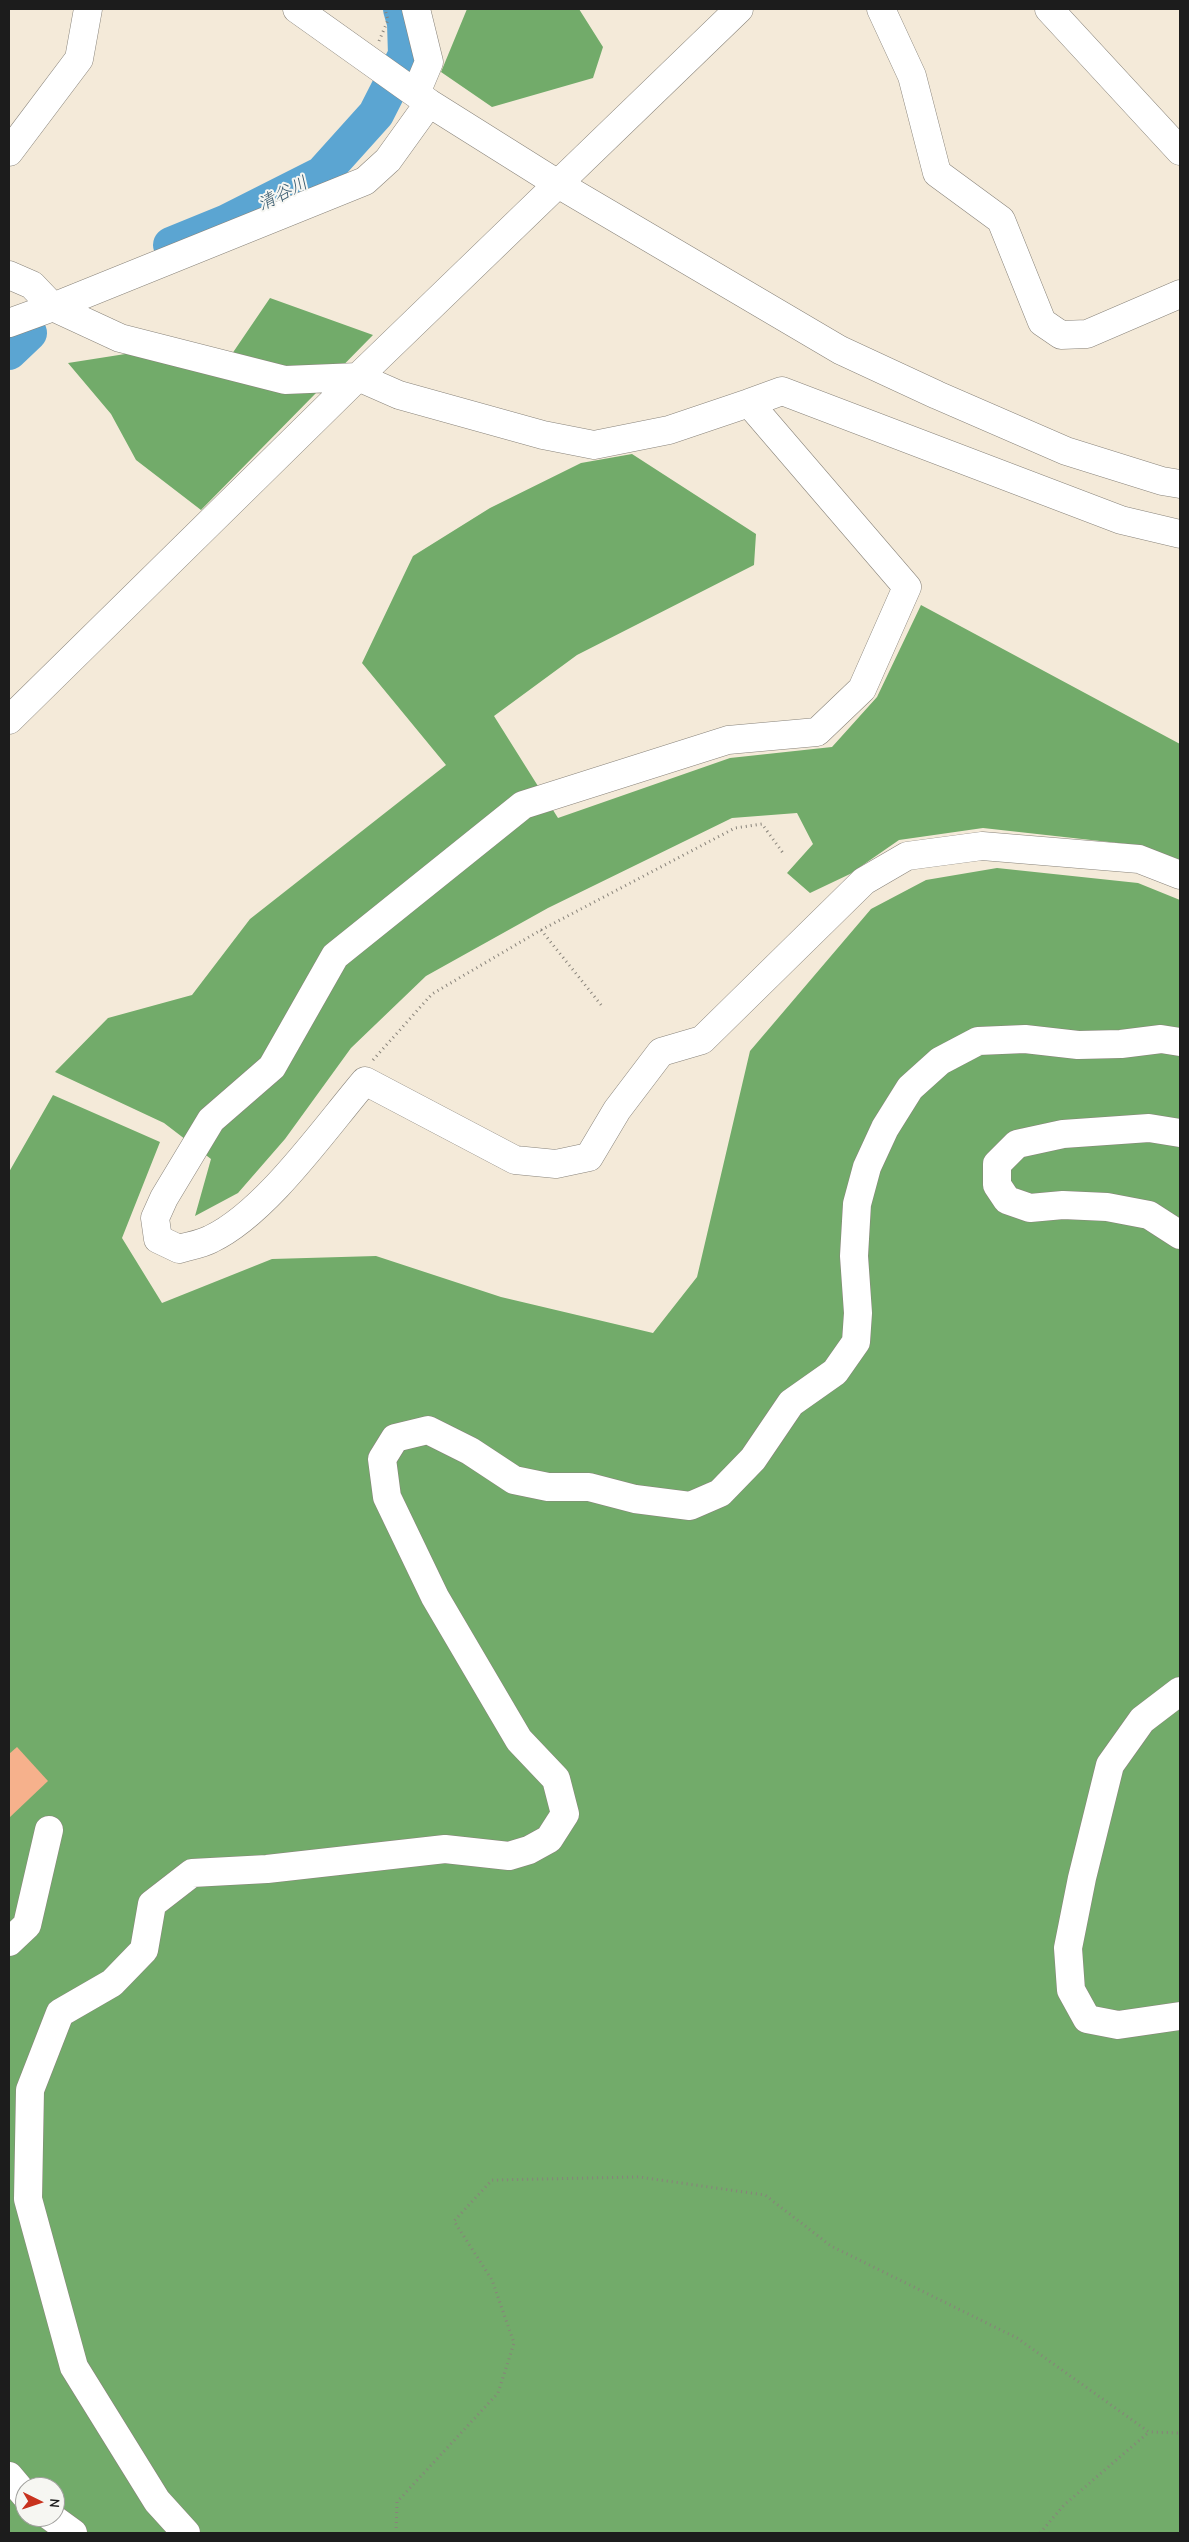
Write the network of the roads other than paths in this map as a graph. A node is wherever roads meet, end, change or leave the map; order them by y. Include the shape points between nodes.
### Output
1 (88, 9) edge
2 (297, 9) edge
3 (416, 9) edge
4 (739, 9) edge
5 (881, 9) edge
6 (1049, 9) edge
7 (423, 98) junction
8 (1180, 151) edge
9 (9, 152) edge
10 (558, 184) junction
11 (9, 276) edge
12 (1180, 294) edge
13 (53, 308) junction
14 (9, 322) edge
15 (358, 377) junction
16 (750, 403) junction
17 (1180, 484) edge
18 (1180, 534) edge
19 (9, 720) edge
20 (1180, 874) edge
21 (1180, 1042) edge
22 (1180, 1134) edge
23 (1180, 1235) edge
24 (1180, 1691) edge
25 (49, 1830) dead end
26 (9, 1942) edge
27 (1180, 2016) edge
28 (186, 2533) edge

1 - 9 street via 79,59
2 - 7 street
3 - 7 street via 430,62
4 - 10 street
5 - 12 street via 912,76 937,173 1001,220 1042,322 1061,335 1087,334
6 - 8 street
7 - 10 street
7 - 13 street via 388,160 364,181
10 - 15 street
10 - 17 street via 840,350 1066,451
11 - 13 street via 32,285
13 - 14 street
13 - 15 street via 120,338 285,380
15 - 16 street via 399,395 543,435 594,445 669,430
15 - 19 street
16 - 18 street via 782,391 1121,520
16 - 20 street via 908,587 862,689 817,732 728,740 523,805 335,956 272,1066 212,1120 164,1198 156,1218 158,1239 179,1249 211,1239 249,1214 365,1080 515,1160 556,1164 589,1157 616,1110 661,1052 702,1040 864,881 907,856 982,846 1139,859
21 - 28 street via 1161,1039 1078,1045 1025,1039 978,1041 940,1061 910,1088 885,1128 867,1167 857,1204 854,1256 858,1313 856,1342 835,1372 790,1403 753,1459 720,1493 690,1506 590,1487 539,1485 514,1480 470,1451 428,1430 396,1438 386,1452 382,1459 387,1497 435,1597 519,1740 556,1779 565,1814 549,1839 509,1856 445,1849 268,1869 192,1872 152,1904 144,1950 112,1983 60,2013 30,2090 28,2199 74,2367 157,2502
22 - 23 street via 1139,1129 1063,1134 1016,1144 997,1164 996,1185 1007,1200 1030,1208 1063,1205 1107,1207 1150,1216
24 - 27 street via 1142,1720 1110,1765 1068,1948 1072,1990 1087,2019 1118,2025
25 - 26 street via 27,1925

